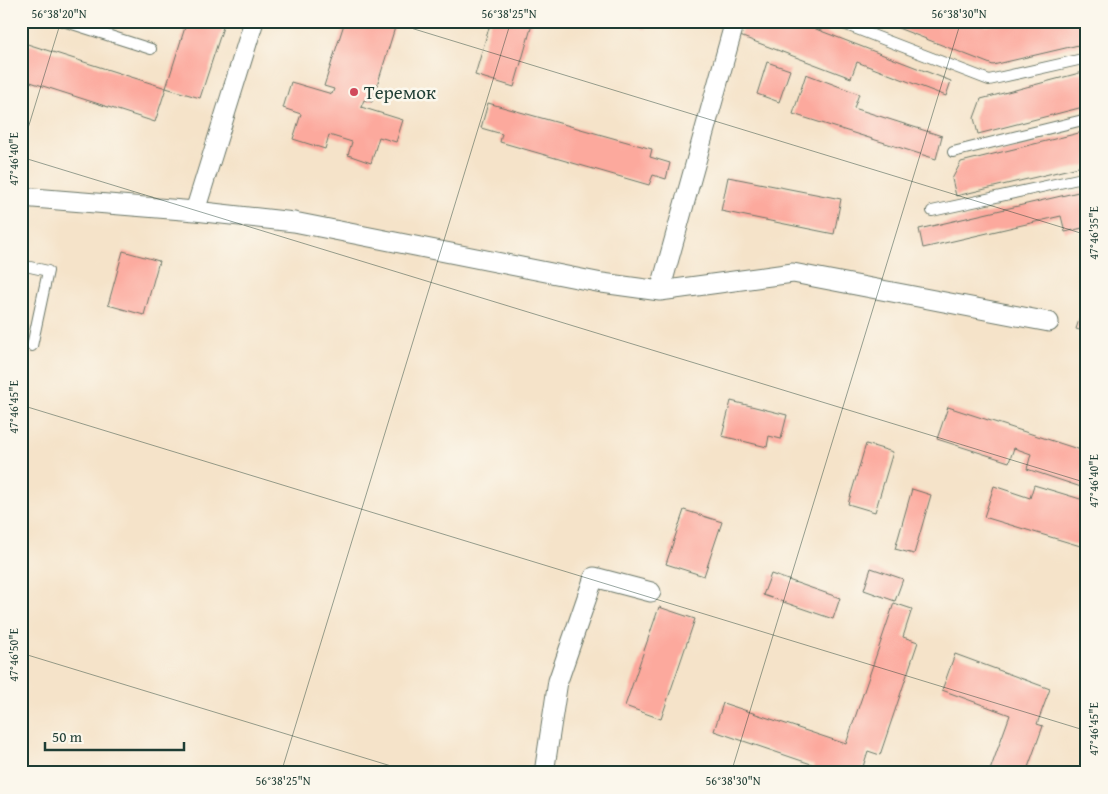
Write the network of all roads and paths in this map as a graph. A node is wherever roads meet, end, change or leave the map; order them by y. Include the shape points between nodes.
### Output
1 (64, 21) edge
2 (254, 21) edge
3 (736, 21) edge
4 (836, 21) edge
5 (151, 49) dead end
6 (1087, 58) edge
7 (1087, 119) edge
8 (953, 152) dead end
9 (1087, 178) edge
10 (21, 197) edge
11 (195, 210) junction
12 (932, 211) dead end
13 (21, 265) edge
14 (660, 291) junction
15 (1049, 322) dead end
16 (32, 346) dead end
17 (651, 592) dead end
18 (544, 773) edge

1 - 5 lane
2 - 11 street
3 - 14 street
4 - 6 lane via 989,80
7 - 8 lane
9 - 12 lane
10 - 11 street
11 - 14 street via 294,222 602,283
13 - 16 lane via 48,271
14 - 15 street via 793,273
17 - 18 street via 594,577 558,681

